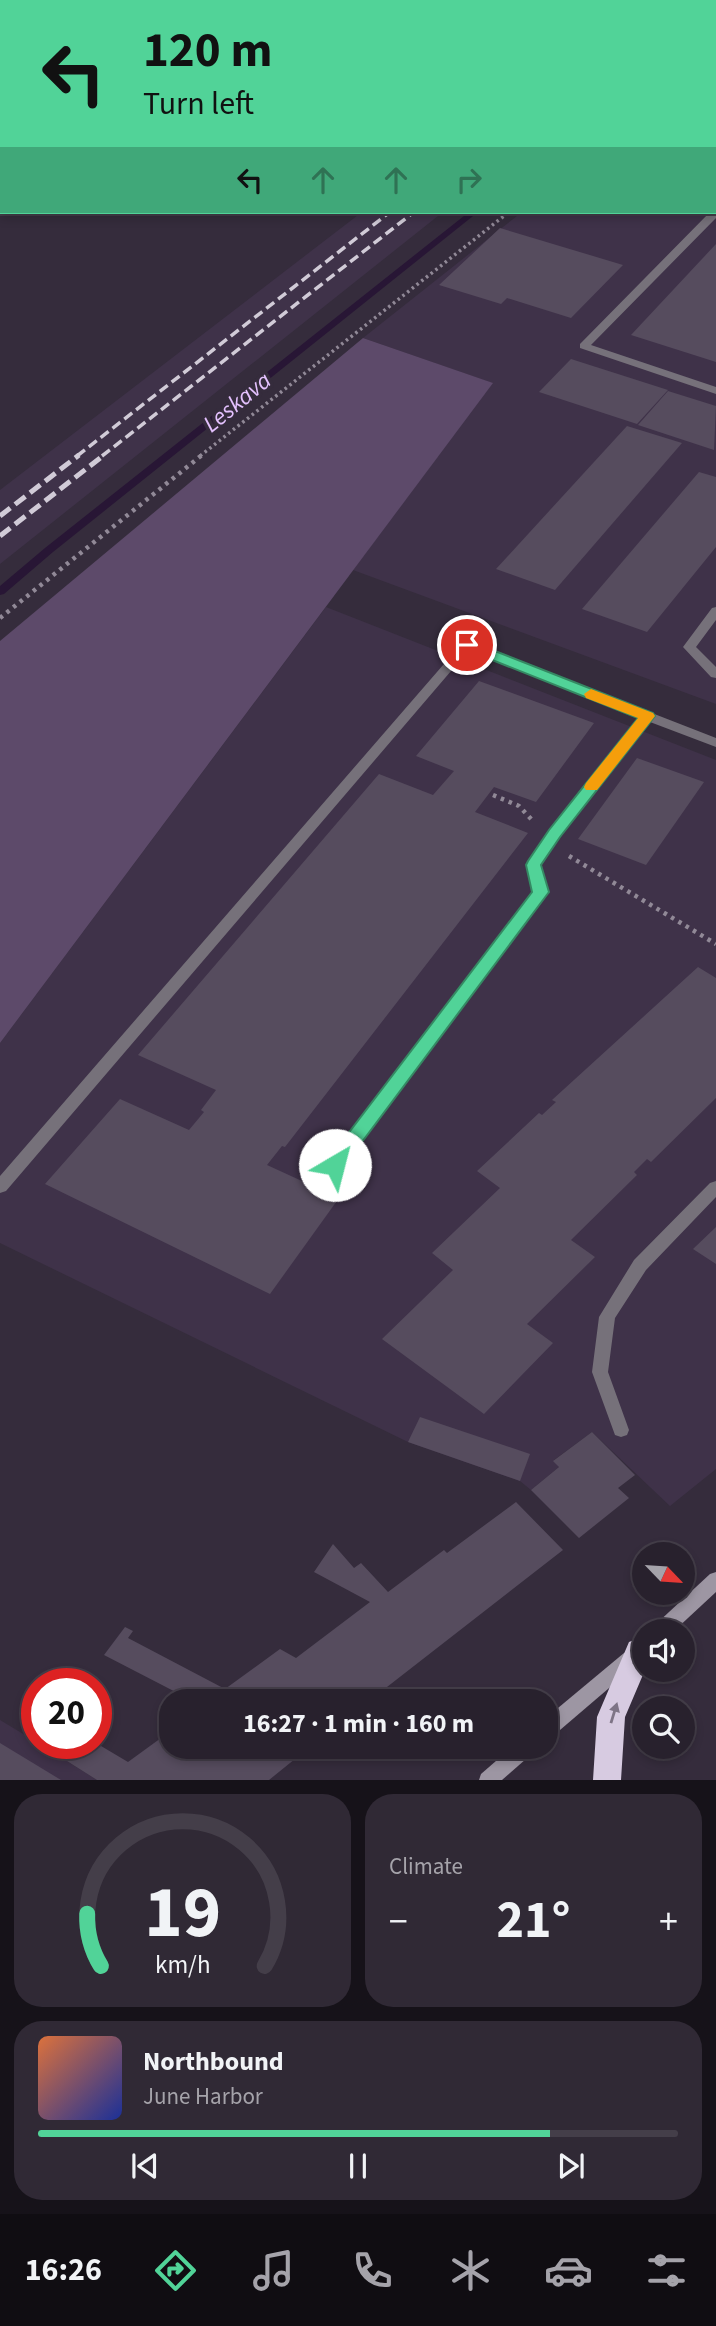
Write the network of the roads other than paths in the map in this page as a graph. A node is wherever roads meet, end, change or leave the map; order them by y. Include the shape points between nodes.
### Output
1 (714, 214) edge
2 (716, 391) edge
3 (716, 611) edge
4 (716, 674) edge
5 (647, 716) junction
6 (716, 743) edge
7 (335, 1165) dead end
8 (0, 1187) edge
9 (716, 1187) edge
10 (621, 1430) dead end
11 (716, 1580) edge
12 (674, 1619) edge
13 (632, 1657) edge
14 (632, 1669) edge
15 (558, 1720) edge
16 (512, 1759) edge
17 (488, 1780) edge
18 (607, 1780) edge

1 - 2 lane via 584,346
3 - 4 lane via 689,647
5 - 6 lane
5 - 7 lane via 533,865 541,892
5 - 8 lane via 467,645
9 - 10 lane via 640,1265 607,1317 600,1372
11 - 12 street
13 - 15 street
18 -> 14 highway via 611,1717
16 - 17 street

